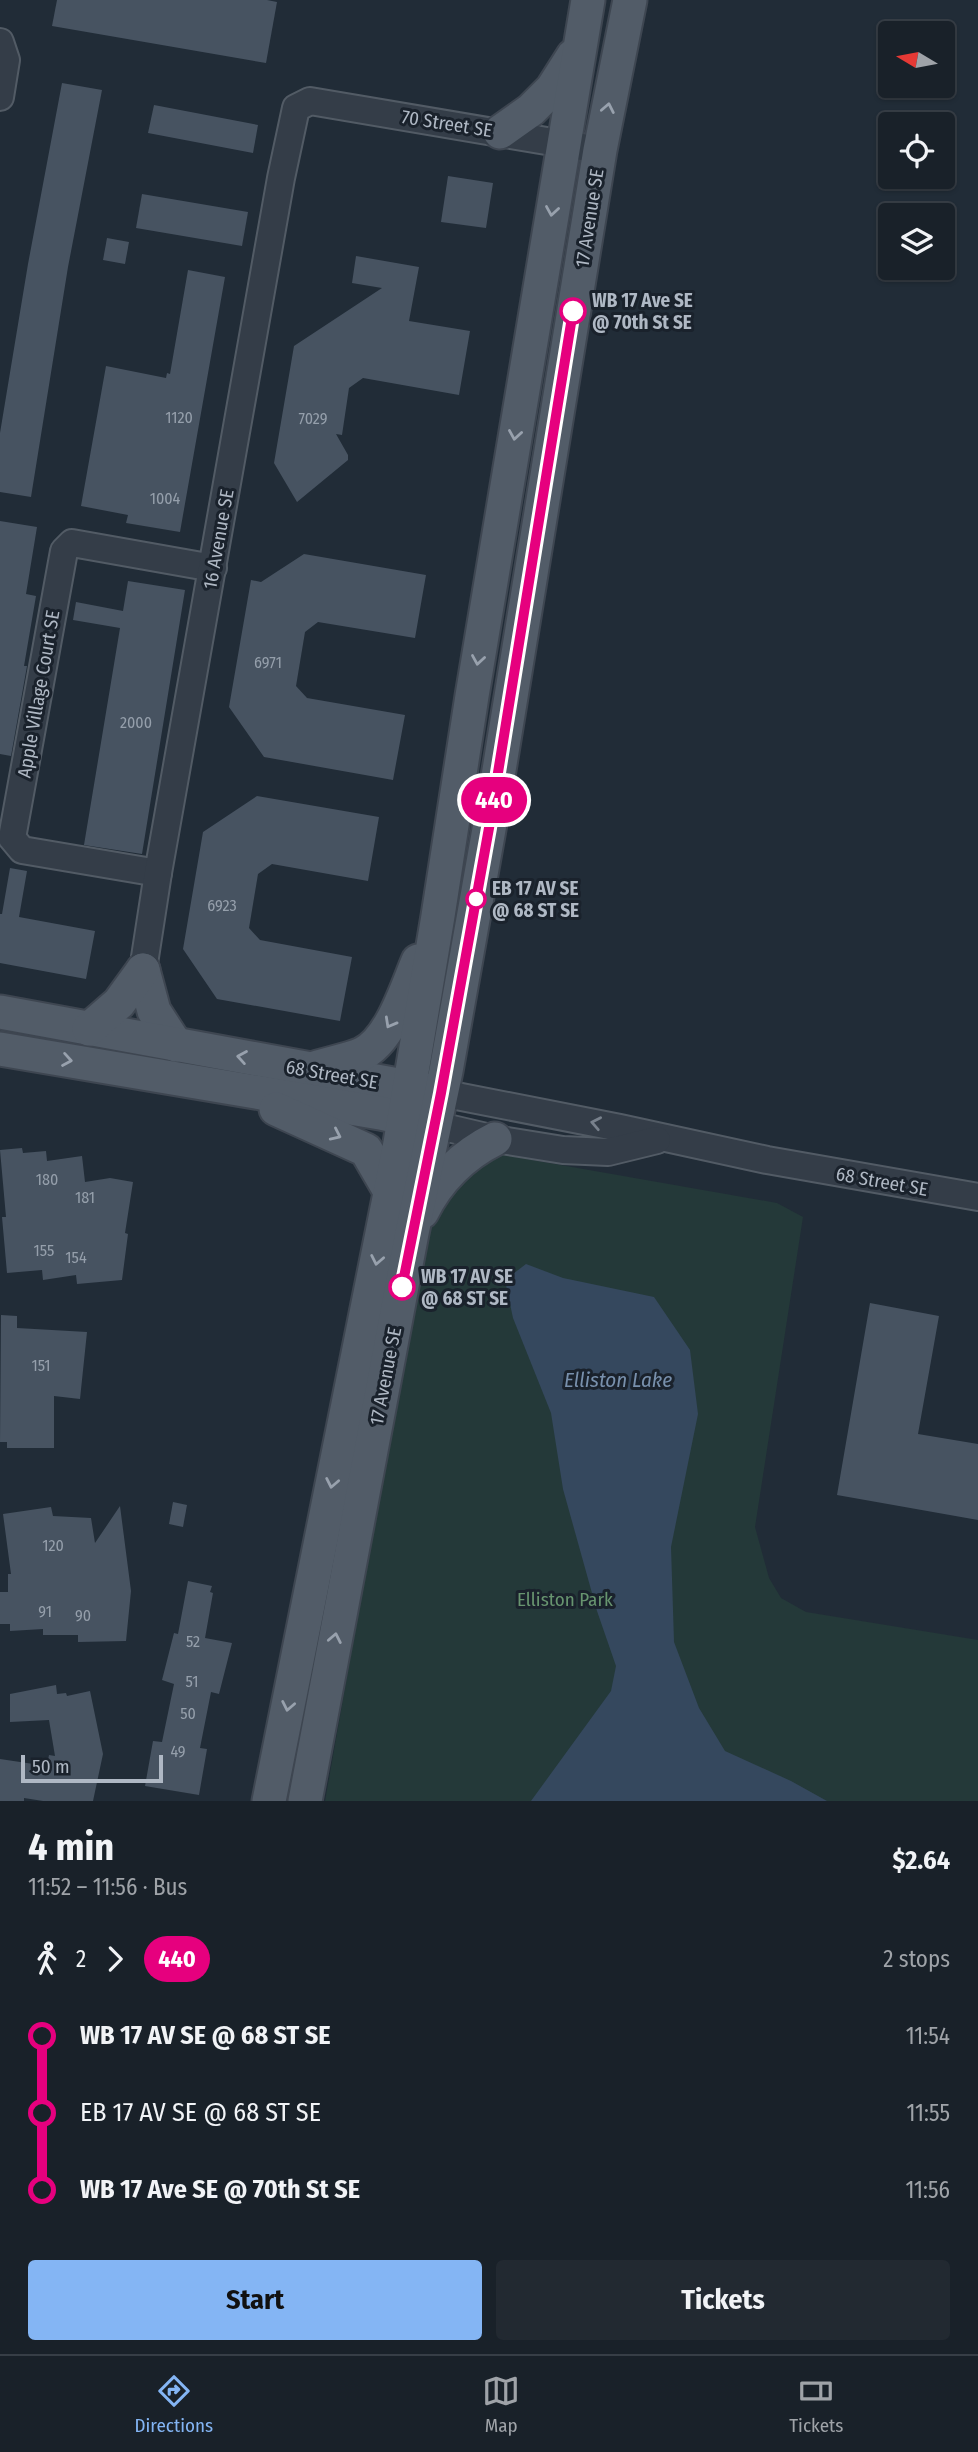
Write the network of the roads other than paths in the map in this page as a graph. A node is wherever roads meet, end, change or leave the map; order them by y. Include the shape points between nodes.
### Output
1 (589, 0) edge
2 (630, 0) edge
3 (0, 42) edge
4 (579, 45) junction
5 (0, 97) edge
6 (296, 108) joint
7 (500, 132) junction
8 (563, 143) junction
9 (600, 150) junction
10 (212, 568) junction
11 (158, 873) junction
12 (438, 916) junction
13 (143, 970) junction
14 (0, 1013) edge
15 (89, 1029) junction
16 (176, 1045) junction
17 (0, 1049) edge
18 (309, 1070) junction
19 (229, 1088) junction
20 (441, 1093) junction
21 (416, 1110) junction
22 (495, 1139) junction
23 (662, 1139) junction
24 (391, 1193) junction
25 (978, 1198) edge
26 (412, 1233) junction
27 (269, 1801) edge
28 (304, 1801) edge

1 - 4 main road, 17 Avenue SE
9 -> 2 main road, 17 Avenue SE
3 - 5 street via 6,60
4 - 7 main road via 552,89
4 - 8 main road, 17 Avenue SE
6 - 7 street, 70 Street SE via 310,101
6 - 10 street, 16 Avenue SE
7 - 8 street, 70 Street SE
8 - 9 street, 70 Street SE
8 -> 12 main road, 17 Avenue SE
9 - 20 main road, 17 Avenue SE via 494,801
10 - 11 street, 16 Avenue SE
10 - 11 street, Apple Village Court SE via 72,543 64,551 12,838 22,850
11 - 13 street, 16 Avenue SE
12 -> 18 main road via 390,1025 376,1044 363,1054
12 - 21 main road, 17 Avenue SE
13 - 15 main road via 119,1003
13 - 16 main road via 153,1011
14 - 15 main road, 68 Street SE
15 - 16 main road, 68 Street SE
18 -> 16 main road, 68 Street SE
17 -> 19 main road, 68 Street SE
18 - 21 main road, 68 Street SE
19 - 21 main road, 68 Street SE
19 -> 24 main road via 366,1150
20 - 21 main road, 68 Street SE
23 -> 20 street, 68 Street SE
21 - 22 street, 68 Street SE
21 - 24 main road, 17 Avenue SE
21 - 26 main road, 17 Avenue SE
22 - 23 street, 68 Street SE via 608,1152
22 - 26 main road via 473,1150 449,1173 427,1202
23 - 25 street, 68 Street SE
24 -> 27 main road, 17 Avenue SE
28 -> 26 main road, 17 Avenue SE

